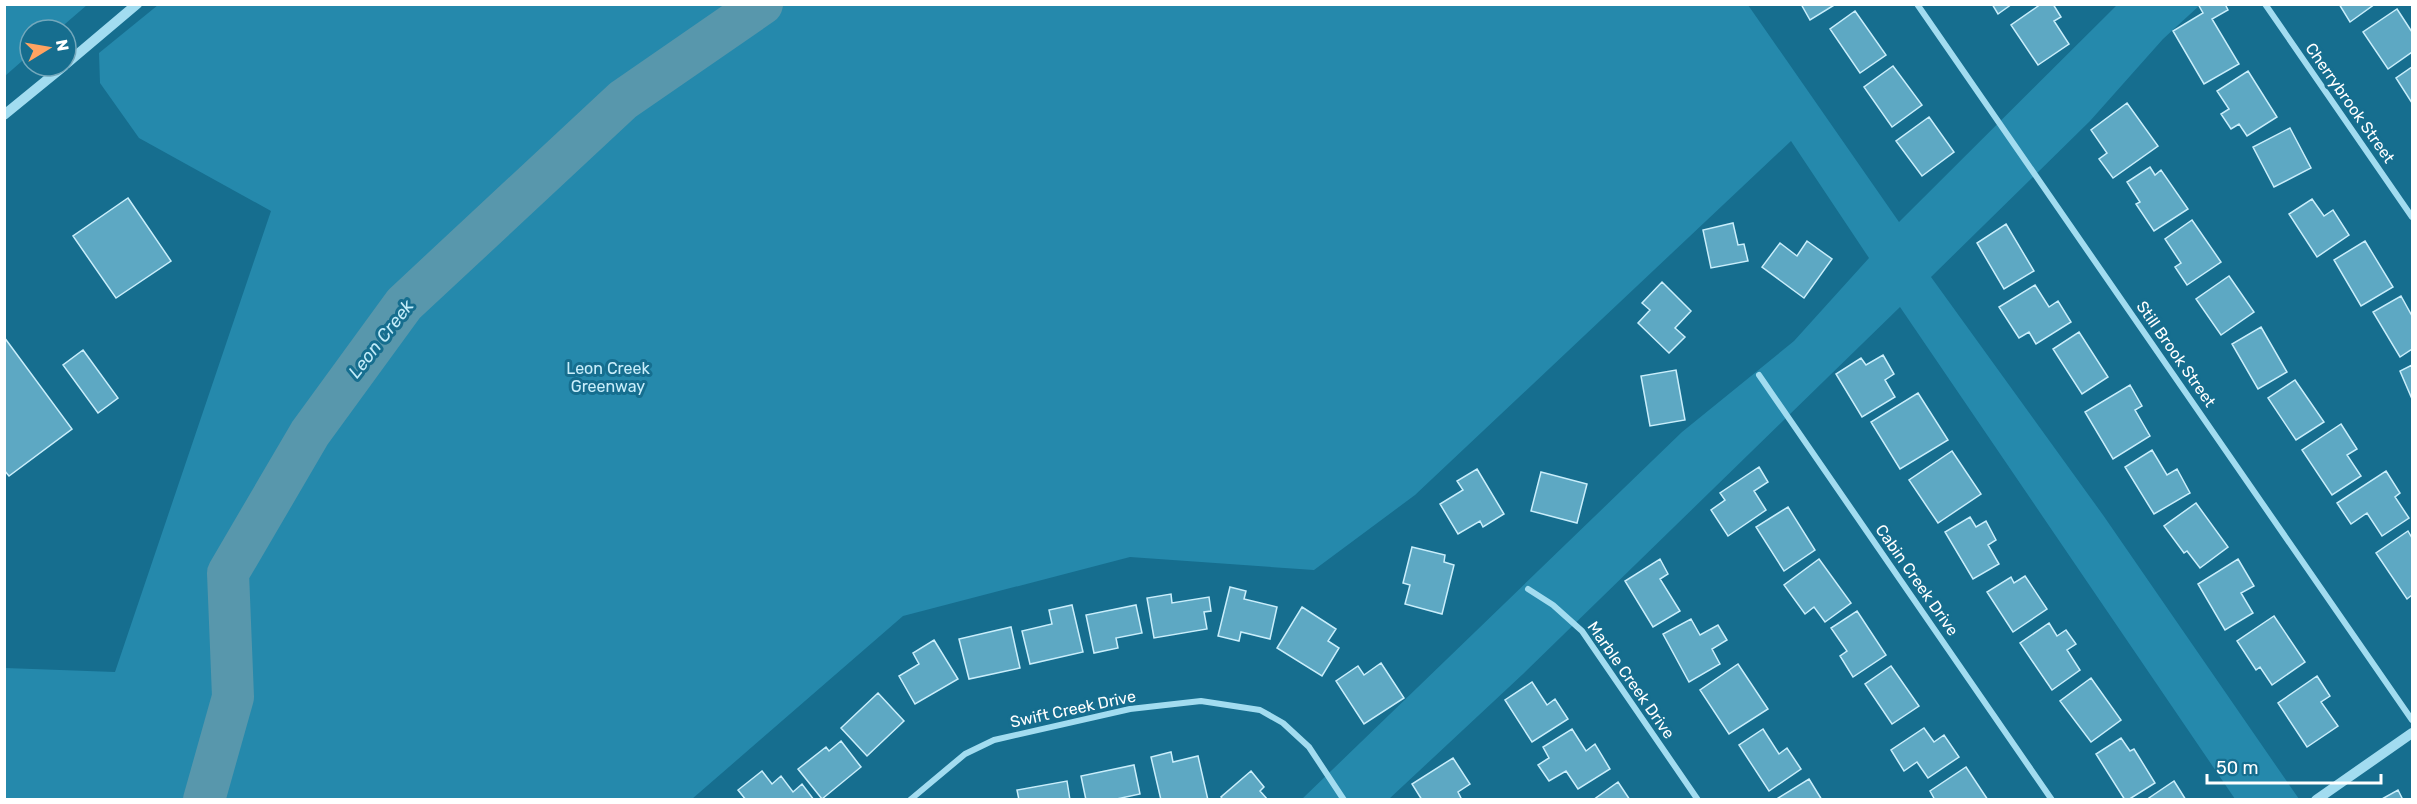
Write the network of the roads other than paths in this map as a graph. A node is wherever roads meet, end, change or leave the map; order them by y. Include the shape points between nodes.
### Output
1 (137, 4) edge
2 (1917, 4) edge
3 (2265, 4) edge
4 (78, 54) edge
5 (49, 78) edge
6 (4, 115) edge
7 (2412, 217) edge
8 (1759, 375) dead end
9 (1528, 590) dead end
10 (2412, 720) edge
11 (2412, 734) edge
12 (910, 800) edge
13 (1344, 800) edge
14 (1698, 800) edge
15 (2052, 800) edge
16 (2316, 800) edge

1 - 4 street
2 - 10 street, Still Brook Street
3 - 7 street, Cherrybrook Street
5 - 6 street
8 - 15 street, Cabin Creek Drive
9 - 14 street, Marble Creek Drive via 1553,605 1582,631
11 - 16 street
12 - 13 street, Swift Creek Drive via 965,754 994,740 1130,709 1201,701 1260,710 1283,723 1309,747

